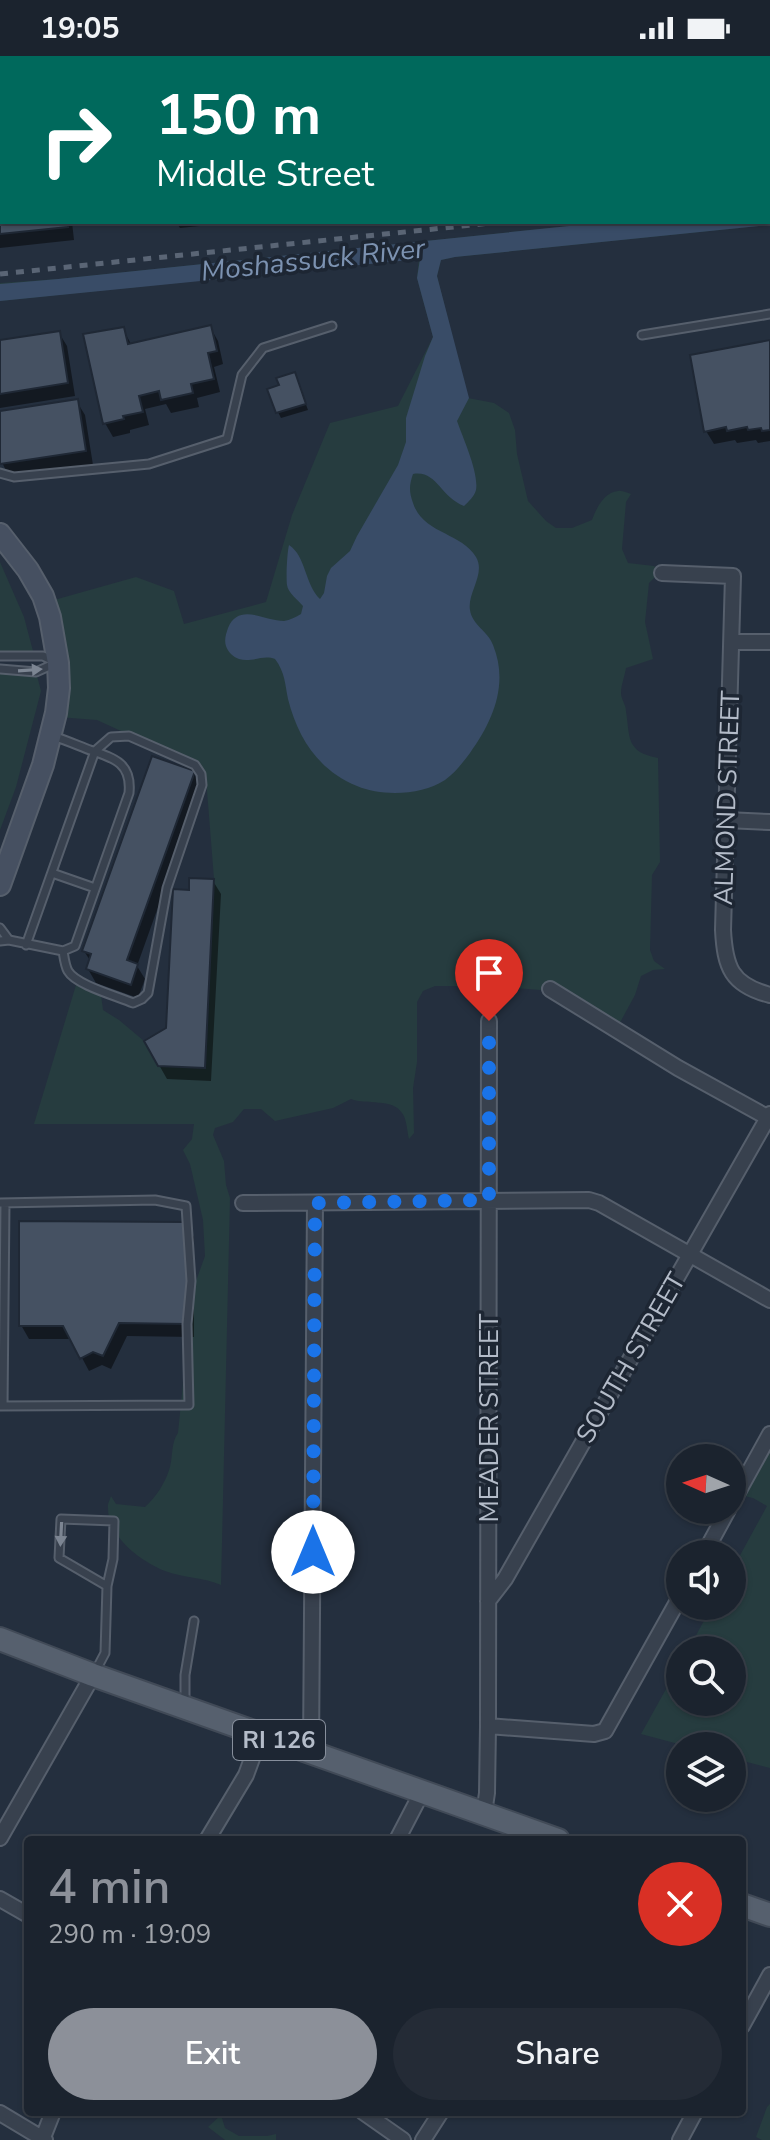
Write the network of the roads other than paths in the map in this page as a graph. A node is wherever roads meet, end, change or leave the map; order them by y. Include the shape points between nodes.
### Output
1 (770, 314) edge
2 (332, 326) dead end
3 (642, 335) dead end
4 (0, 473) edge
5 (0, 534) edge
6 (662, 573) dead end
7 (732, 642) junction
8 (770, 642) edge
9 (0, 656) edge
10 (58, 663) junction
11 (0, 669) edge
12 (51, 735) junction
13 (95, 751) junction
14 (726, 820) junction
15 (770, 822) edge
16 (52, 873) junction
17 (0, 885) edge
18 (95, 888) junction
19 (0, 928) edge
20 (4, 940) edge
21 (26, 945) junction
22 (63, 951) junction
23 (550, 989) dead end
24 (770, 995) edge
25 (489, 1021) dead end
26 (768, 1116) edge
27 (489, 1200) junction
28 (3, 1203) edge
29 (243, 1203) dead end
30 (315, 1203) junction
31 (690, 1254) junction
32 (770, 1300) edge
33 (2, 1406) edge
34 (770, 1434) edge
35 (746, 1478) edge
36 (107, 1586) junction
37 (488, 1601) junction
38 (667, 1620) edge
39 (194, 1621) dead end
40 (0, 1632) edge
41 (9, 1643) edge
42 (93, 1675) junction
43 (185, 1707) junction
44 (488, 1726) junction
45 (261, 1734) junction
46 (311, 1751) junction
47 (422, 1792) junction
48 (484, 1813) junction
49 (209, 1836) edge
50 (399, 1836) edge
51 (547, 1836) edge
52 (0, 1838) edge
53 (0, 1899) edge
54 (746, 1906) edge
55 (24, 1913) edge
56 (770, 1915) edge
57 (770, 1975) edge
58 (746, 2019) edge
59 (0, 2113) edge
60 (52, 2116) edge
61 (369, 2116) edge
62 (438, 2116) edge
63 (693, 2116) edge
64 (43, 2139) edge
65 (403, 2140) edge
66 (423, 2140) edge
67 (680, 2140) edge

1 - 3 lane
2 - 4 lane via 263,348 242,375 227,439 149,464 14,477
5 - 10 street via 43,596
6 - 7 street, ALMOND STREET via 733,576
7 - 8 street
7 - 14 street, ALMOND STREET
9 - 10 lane via 43,656
11 -> 10 lane via 36,672
10 - 12 street
12 - 13 lane
12 - 17 street
13 - 16 lane
13 - 18 lane via 117,760 130,781
13 - 22 lane via 111,737 129,736 195,765 202,785 167,888 148,993 133,1003 86,984 67,970
14 - 15 street
14 - 24 street, ALMOND STREET via 727,964 744,986
16 - 18 lane
16 - 21 lane
18 - 22 lane via 75,946
19 - 20 lane
20 - 21 lane
21 - 22 lane
23 - 26 street
25 - 27 street, MEADER STREET
26 - 31 street, SOUTH STREET
27 - 30 street
27 - 31 street via 589,1200
27 - 37 street, MEADER STREET
28 - 33 lane
28 - 33 lane via 155,1200 186,1206 191,1281 189,1405
29 - 30 street
30 - 46 street
31 - 32 street
31 - 37 street, SOUTH STREET
34 - 35 street
36 -> 36 lane via 114,1521 61,1519 59,1558
36 - 42 lane via 105,1653
37 - 44 street, MEADER STREET
38 - 44 street via 605,1731
39 - 43 lane
40 - 41 main road
41 - 42 main road, RI 126
42 - 43 main road, RI 126
42 - 52 street
43 - 45 main road, RI 126
44 - 48 street, MEADER STREET
45 - 46 main road, RI 126
45 - 49 street via 246,1775
46 - 47 main road, RI 126
47 - 48 main road, RI 126
47 - 50 street
48 - 51 main road, RI 126
53 - 55 street
54 - 56 main road
57 - 58 street
59 - 64 street
60 - 64 street
61 - 65 street
62 - 66 street
63 - 67 street

